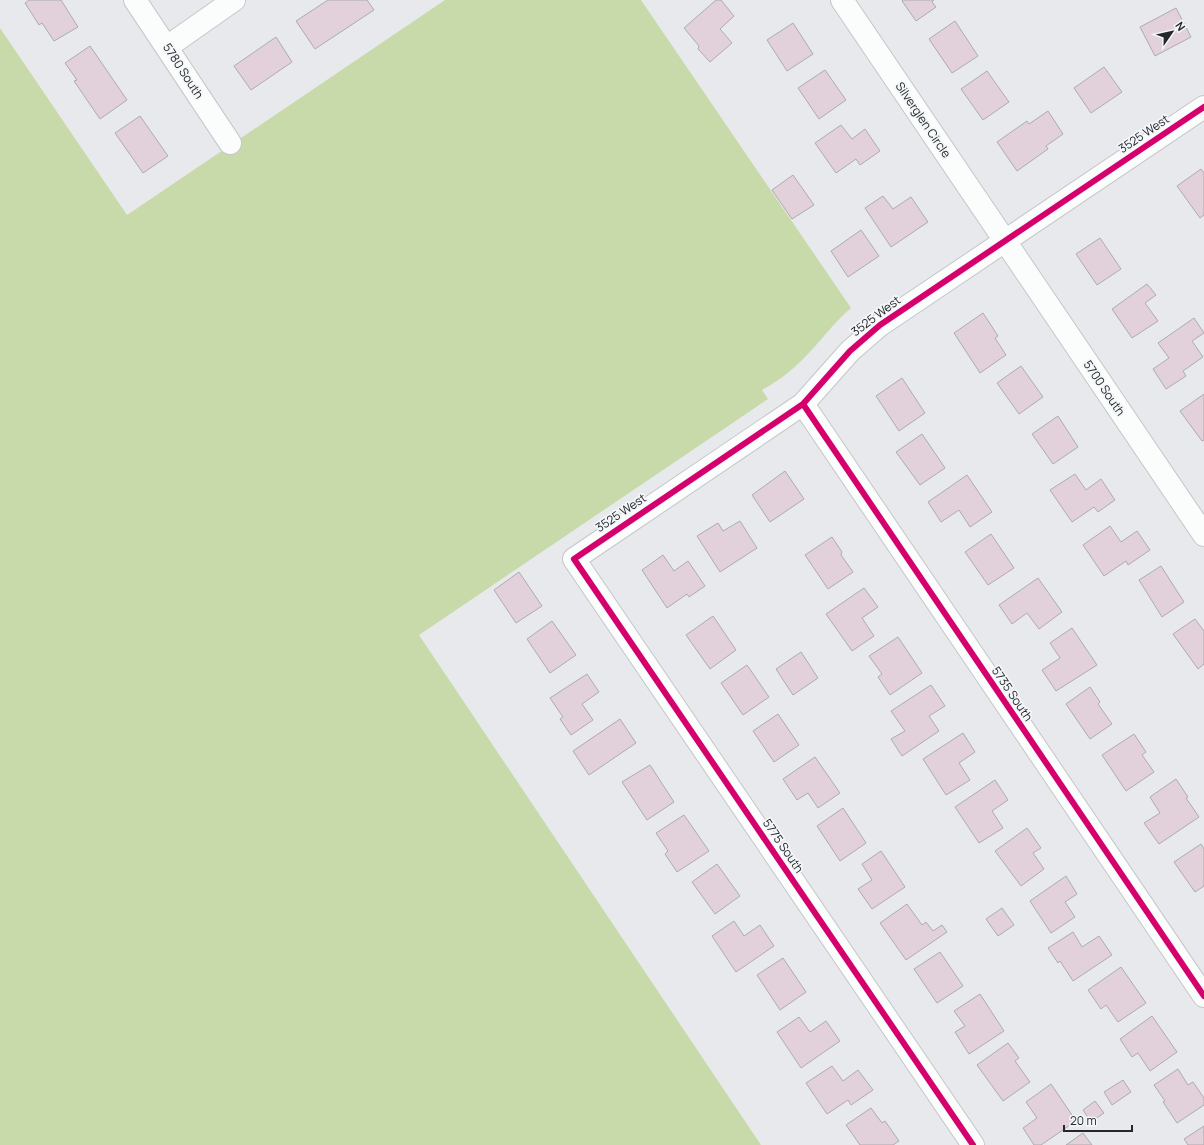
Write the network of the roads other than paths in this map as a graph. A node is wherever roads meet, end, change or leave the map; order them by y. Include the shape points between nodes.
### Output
1 (135, 0) edge
2 (234, 0) edge
3 (842, 0) edge
4 (167, 47) junction
5 (1204, 107) edge
6 (230, 142) dead end
7 (1004, 240) junction
8 (803, 404) junction
9 (1204, 535) edge
10 (574, 559) joint
11 (1204, 996) edge
12 (973, 1145) edge

1 - 4 street, 5780 South
2 - 4 street
3 - 7 street, Silverglen Circle
4 - 6 street, 5780 South
5 - 7 street, 3525 West
7 - 8 street, 3525 West via 875,329 850,351
7 - 9 street, 5700 South
8 - 10 street, 3525 West
8 - 11 street, 5735 South
10 - 12 street, 5775 South

